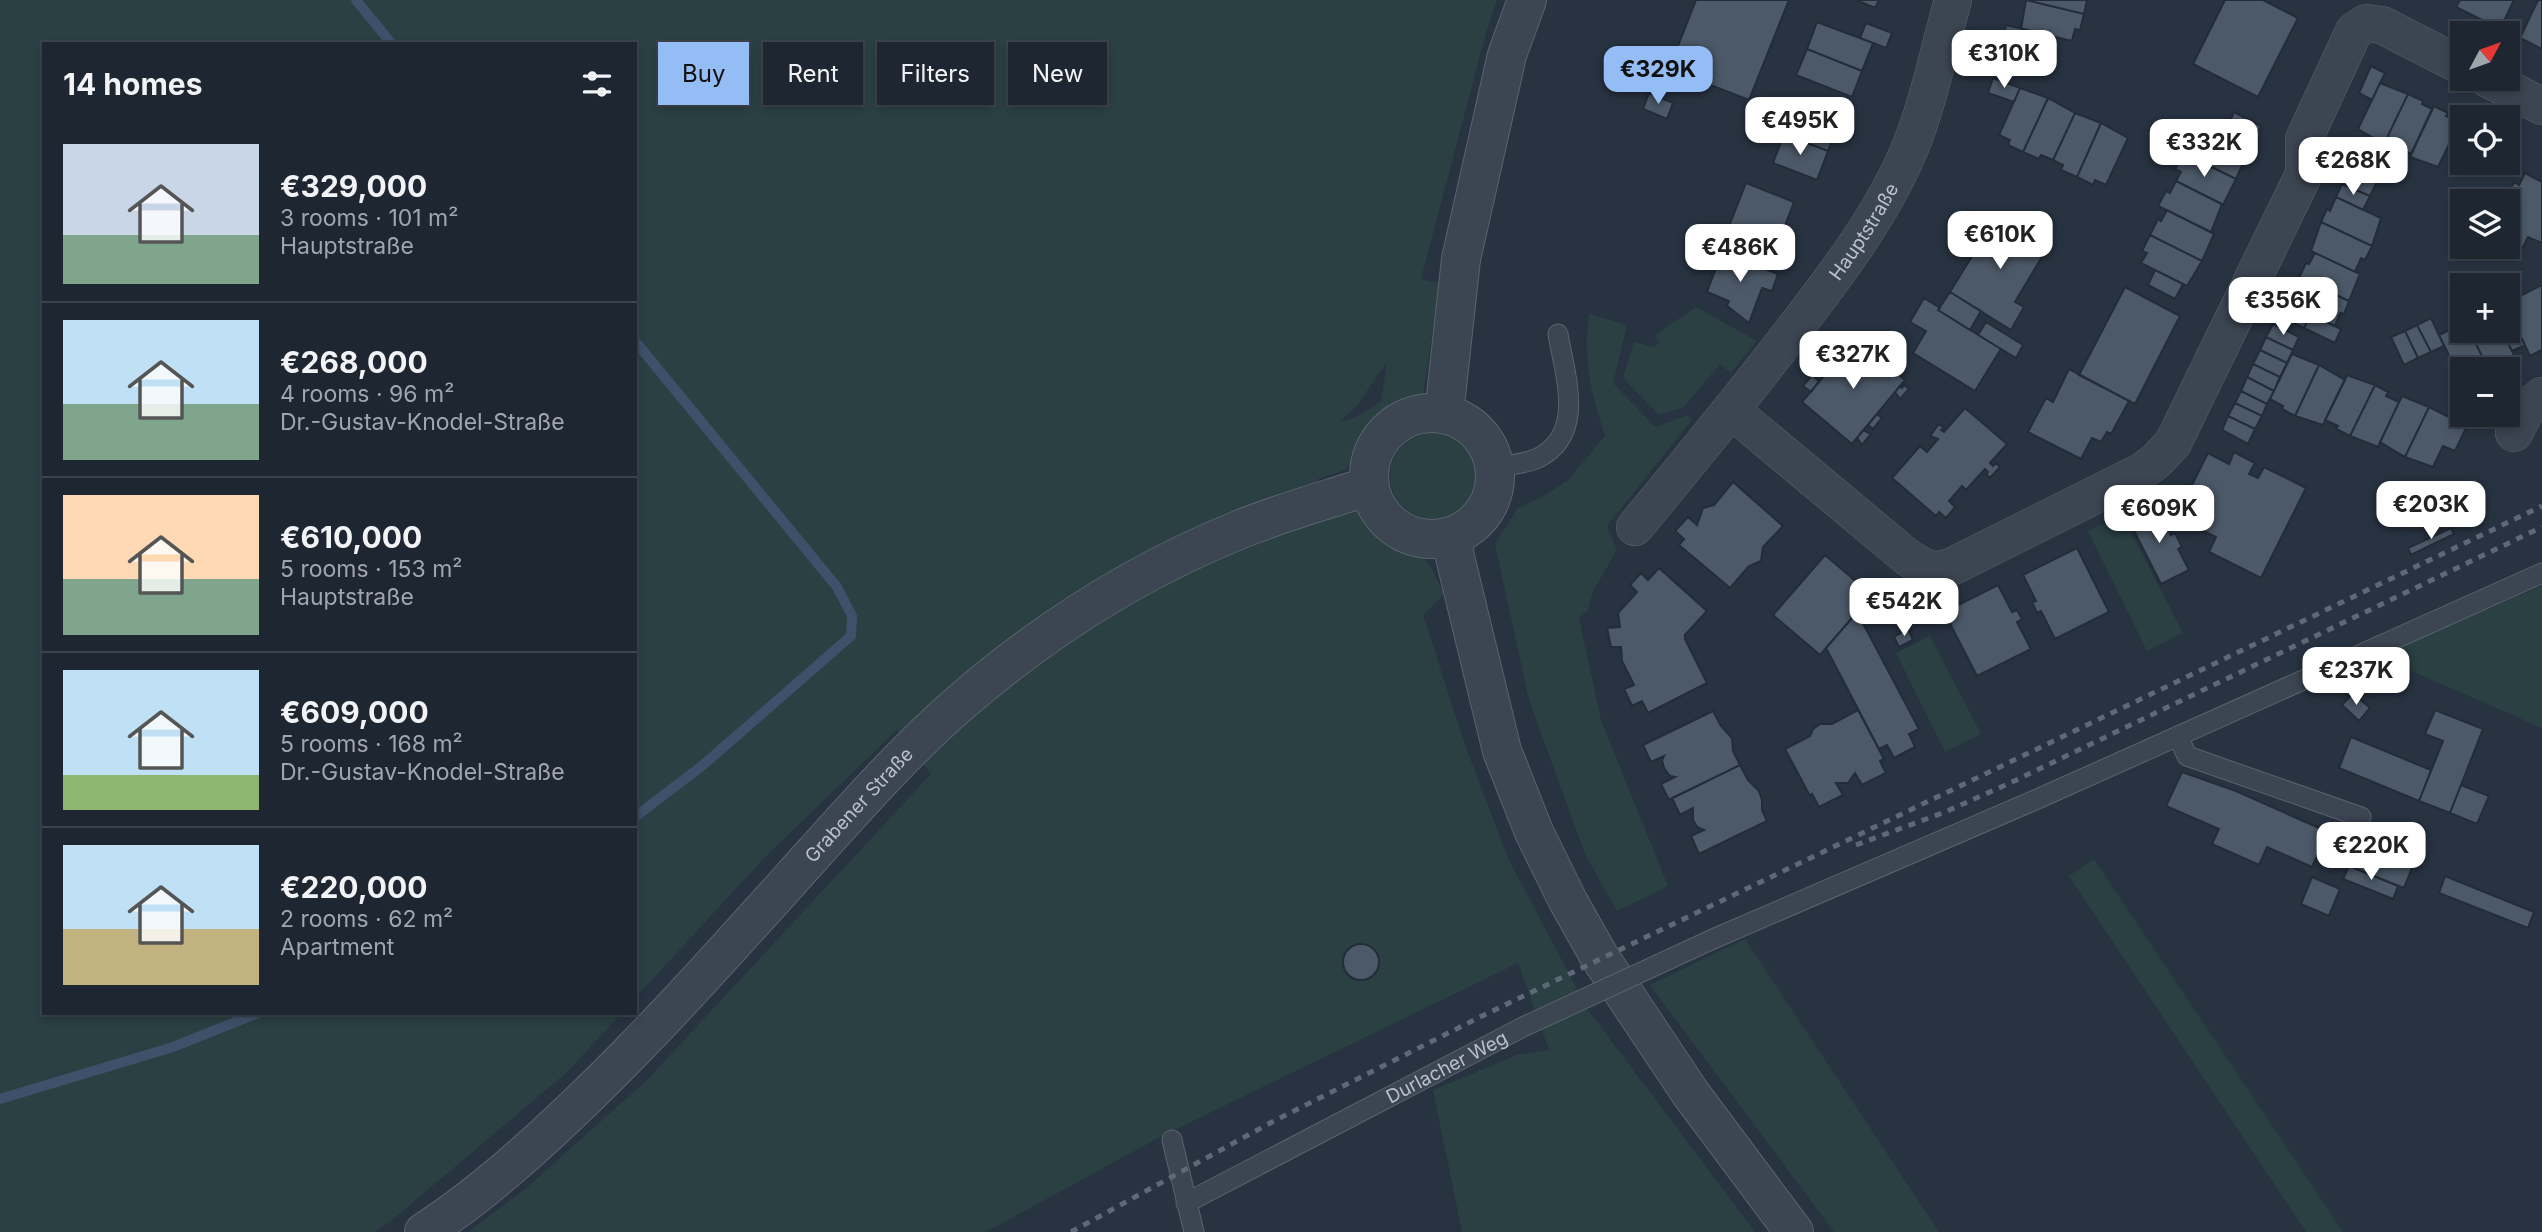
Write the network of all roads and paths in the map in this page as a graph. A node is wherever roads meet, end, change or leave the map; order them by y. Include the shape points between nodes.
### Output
1 (1527, 0) edge
2 (1953, 0) edge
3 (2450, 60) edge
4 (2512, 91) edge
5 (2542, 106) edge
6 (1558, 334) dead end
7 (2542, 396) edge
8 (1731, 410) junction
9 (1444, 414) junction
10 (2514, 433) dead end
11 (1494, 468) junction
12 (1369, 486) junction
13 (1635, 527) dead end
14 (1455, 535) junction
15 (2542, 573) edge
16 (2178, 736) junction
17 (2361, 817) dead end
18 (1172, 1139) dead end
19 (1186, 1203) junction
20 (424, 1232) edge
21 (1194, 1232) edge
22 (1794, 1232) edge

1 - 9 street via 1507,55 1461,259
2 - 8 street, Hauptstraße via 1919,124 1882,202 1825,289
3 - 8 street via 2382,25 2367,23 2354,31 2304,139 2304,174 2173,443 2141,472 1953,566 1933,570 1907,557
4 - 5 street
6 - 11 lane via 1568,402 1567,429 1558,444 1536,459
7 - 10 street via 2527,408
8 - 13 street, Hauptstraße
9 - 11 street via 1478,433
9 - 12 street via 1420,414 1397,423 1380,440 1370,461
11 - 14 street via 1494,489 1487,508
12 - 14 street via 1376,507 1391,525 1411,536 1433,540
12 - 20 street, Grabener Straße via 1242,529 1193,552 1129,584 1021,654 961,703 884,777 654,1030 595,1088 508,1168
14 - 22 street via 1454,553 1502,751 1534,832 1599,957
15 - 16 lane, Durlacher Weg
16 - 17 lane via 2187,756
16 - 19 lane, Durlacher Weg, bridge via 1523,1027
18 - 19 lane
19 - 21 lane

